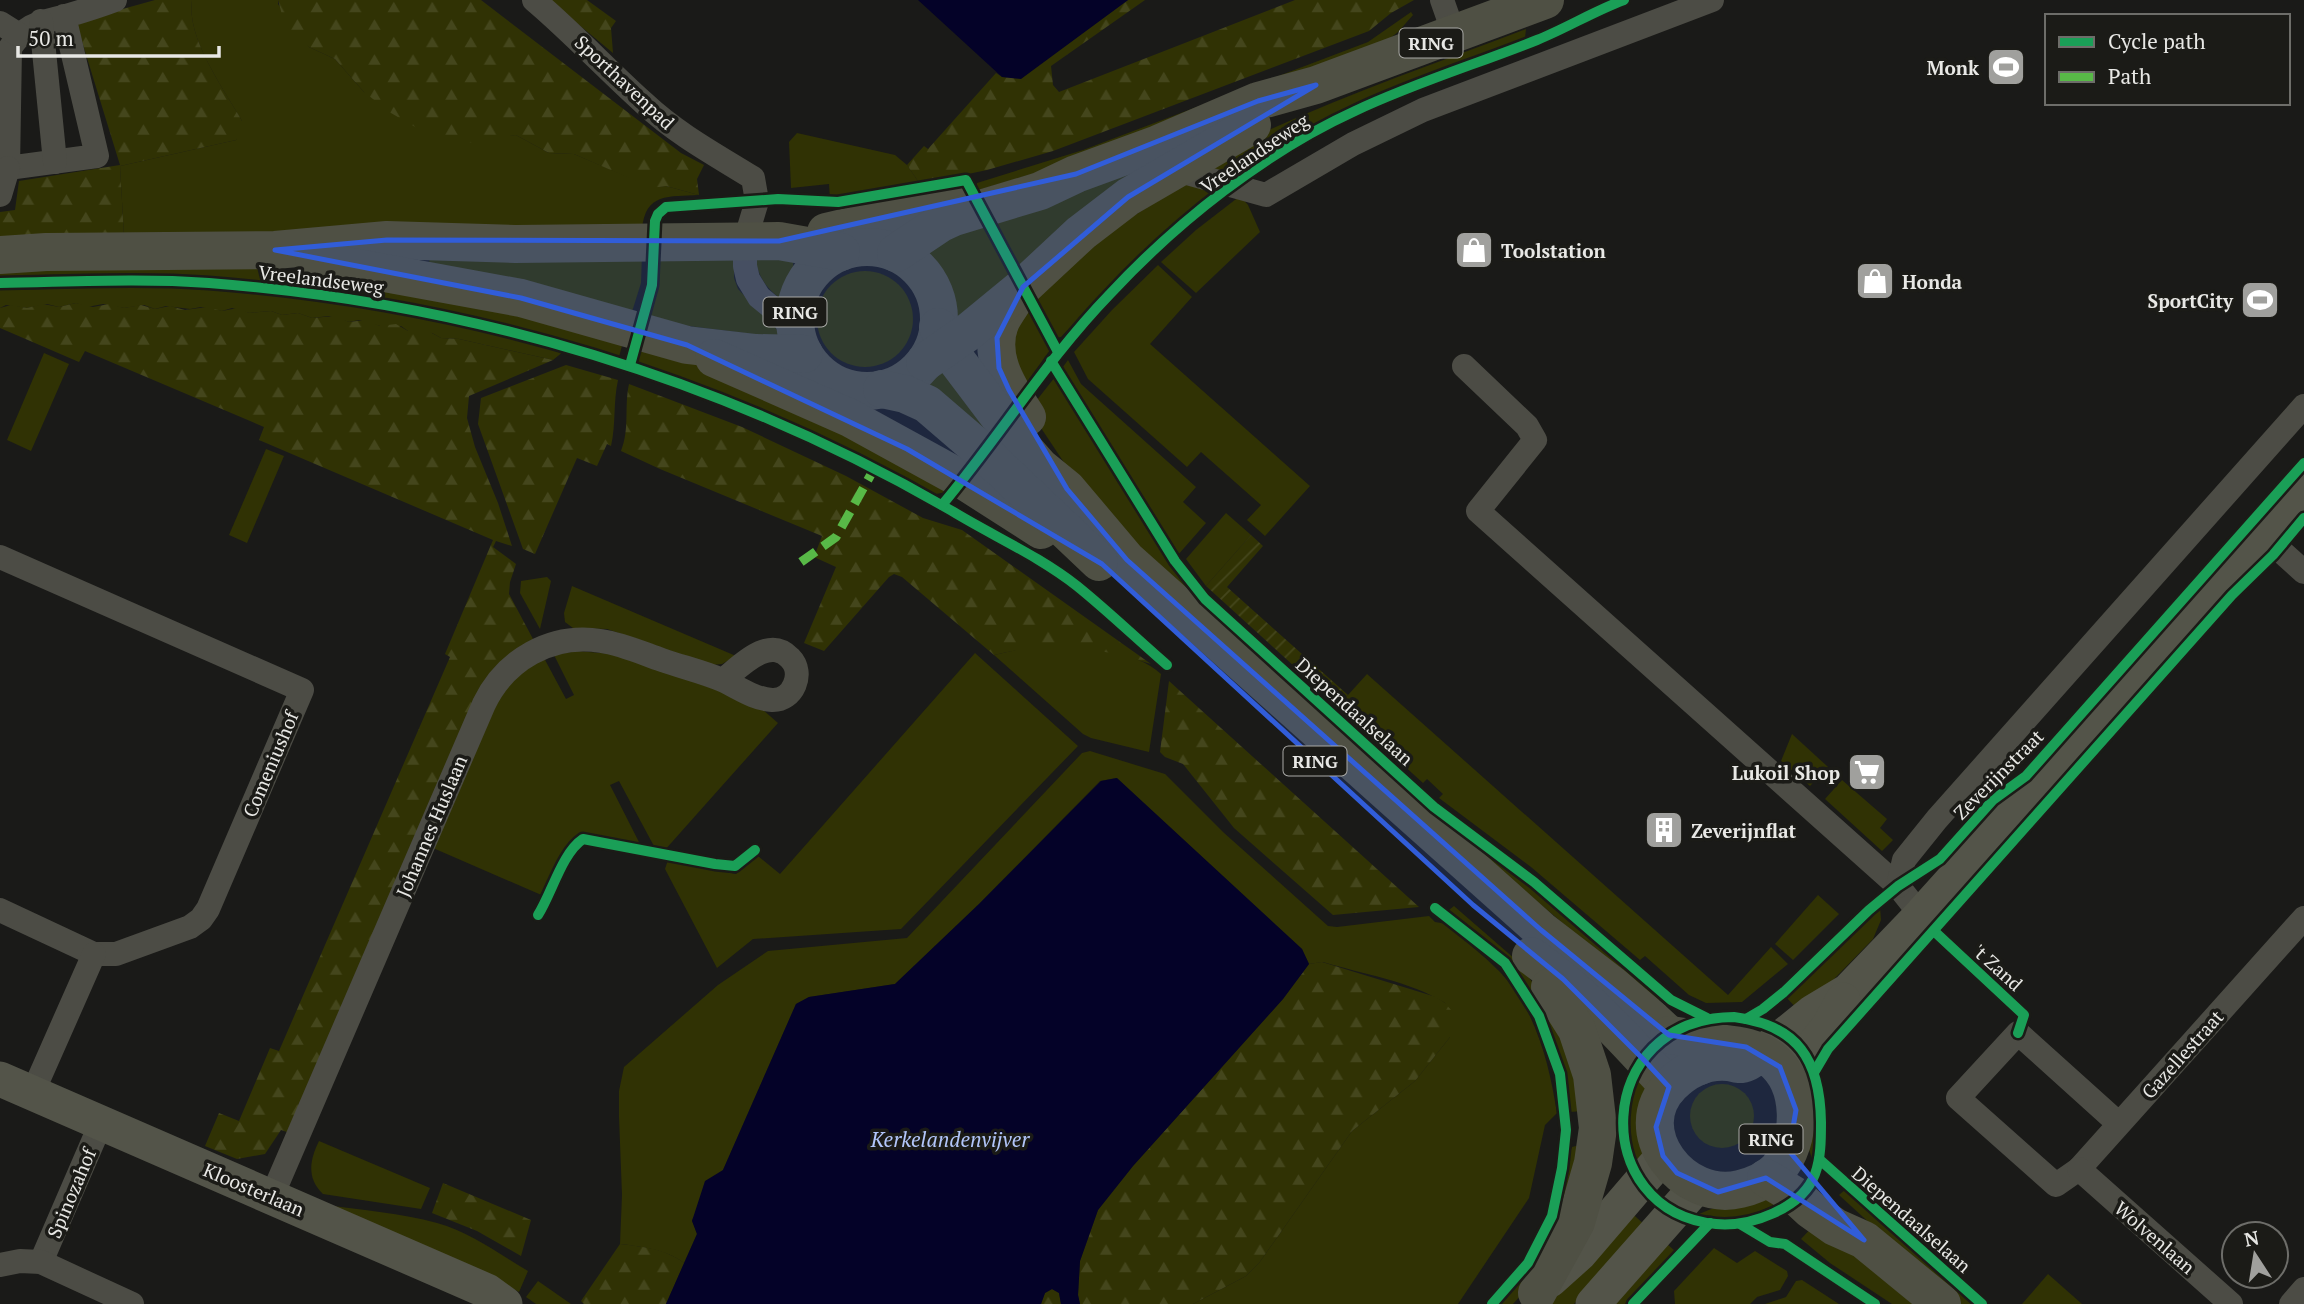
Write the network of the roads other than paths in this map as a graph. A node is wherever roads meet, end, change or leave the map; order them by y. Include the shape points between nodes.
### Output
1 (115, 0) edge
2 (534, 0) edge
3 (1545, 0) edge
4 (1712, 0) edge
5 (1448, 17) edge
6 (53, 18) junction
7 (9, 29) edge
8 (1316, 85) junction
9 (55, 162) junction
10 (8, 168) junction
11 (1176, 170) junction
12 (1076, 174) junction
13 (755, 189) junction
14 (0, 195) edge
15 (762, 241) junction
16 (275, 250) junction
17 (841, 252) junction
18 (896, 253) junction
19 (0, 255) edge
20 (1023, 287) junction
21 (800, 344) junction
22 (687, 345) junction
23 (937, 345) junction
24 (1464, 366) dead end
25 (882, 389) junction
26 (2304, 407) edge
27 (1067, 489) junction
28 (2304, 490) edge
29 (2263, 536) junction
30 (0, 557) edge
31 (1102, 564) junction
32 (2304, 572) edge
33 (723, 680) dead end
34 (1898, 886) junction
35 (0, 911) edge
36 (1922, 915) junction
37 (2304, 918) edge
38 (94, 954) junction
39 (1531, 956) junction
40 (1691, 1047) junction
41 (1763, 1066) junction
42 (0, 1079) edge
43 (1669, 1087) junction
44 (33, 1092) junction
45 (101, 1123) junction
46 (2119, 1124) junction
47 (1777, 1153) junction
48 (1663, 1156) junction
49 (2078, 1169) junction
50 (1698, 1185) junction
51 (272, 1196) junction
52 (41, 1262) junction
53 (0, 1265) edge
54 (2304, 1289) edge
55 (1532, 1298) edge
56 (132, 1304) edge
57 (505, 1304) edge
58 (1593, 1304) edge
59 (1942, 1304) edge
60 (2231, 1304) edge
61 (2291, 1304) edge

1 - 6 street
2 - 13 street, Sporthavenpad via 645,105
3 - 5 main road, Vreelandseweg / RING
4 - 11 street, Vreelandseweg via 1423,110 1266,195
5 - 8 main road, Vreelandseweg / RING
6 - 7 street
6 - 9 street
6 - 9 street via 97,156
7 - 10 street
8 - 11 main road, Vreelandseweg / RING
8 - 12 main road, Vreelandseweg / RING via 1258,101
9 - 10 street
10 - 14 street
11 - 20 main road, Vreelandseweg / RING via 1128,197
12 - 15 main road via 900,216
12 - 18 main road, Vreelandseweg / RING via 1040,191 954,217
13 - 15 street, Vreelandseweg
13 - 15 street
15 - 16 main road, Vreelandseweg via 515,244 387,240
15 - 17 main road, Vreelandseweg
15 - 21 street, Vreelandseweg via 745,266 753,289 781,315
16 - 19 main road, Vreelandseweg
16 - 22 main road, Vreelandseweg via 521,298
17 - 18 main road, Vreelandseweg / RING via 860,247
17 - 21 main road, Vreelandseweg / RING via 823,261 799,294 795,314
18 - 23 main road, Vreelandseweg / RING via 915,265 936,297
20 - 23 main road, Vreelandseweg / RING via 967,333
20 - 27 main road, RING via 1001,321 999,368
21 - 22 main road, Vreelandseweg via 756,353
21 - 25 main road, Vreelandseweg / RING via 814,368 829,380 845,388
22 - 31 main road via 907,449
23 - 25 main road, Vreelandseweg / RING via 899,383
23 - 27 main road, Diependaalselaan / RING via 1018,443
24 - 34 street via 1527,426 1535,440 1478,511
25 - 31 main road, RING via 927,404
26 - 34 street, Zeverijnstraat via 1937,819 1904,860
27 - 40 main road, Diependaalselaan / RING via 1127,560 1541,930
28 - 29 street, Zeverijnstraat
29 - 32 street
29 - 36 street, Zeverijnstraat
30 - 38 street, Comeniushof via 302,690 201,919 116,954
31 - 39 main road, RING
33 - 51 street, Johannes Huslaan via 618,645 579,639 536,650 502,676 484,704
34 - 36 street
35 - 38 street
36 - 41 street, Zeverijnstraat via 1848,991 1814,1012
37 - 46 street, Gazellestraat
38 - 44 street
39 - 43 main road, RING via 1563,979
39 - 55 main road via 1577,1030 1592,1075 1598,1128 1594,1163 1576,1222
40 - 41 main road via 1746,1047
40 - 43 main road via 1685,1073
41 - 47 main road, RING via 1796,1110 1794,1136
42 - 44 street, Kloosterlaan
43 - 48 main road via 1657,1115
44 - 45 street, Kloosterlaan
45 - 51 street, Kloosterlaan
45 - 52 street, Spinozahof
46 - 49 street, Gazellestraat
46 - 49 street, Gazellestraat via 2018,1033 1958,1098 2056,1185
47 - 50 main road, RING via 1754,1185 1718,1192
47 - 59 main road, Diependaalselaan / RING via 1847,1214 1864,1240
48 - 50 main road, RING
48 - 55 street via 1579,1254
49 - 60 street, Wolvenlaan
50 - 58 street
51 - 57 street, Kloosterlaan via 487,1291
52 - 53 street, Spinozahof
52 - 56 street, Spinozahof
54 - 61 street

